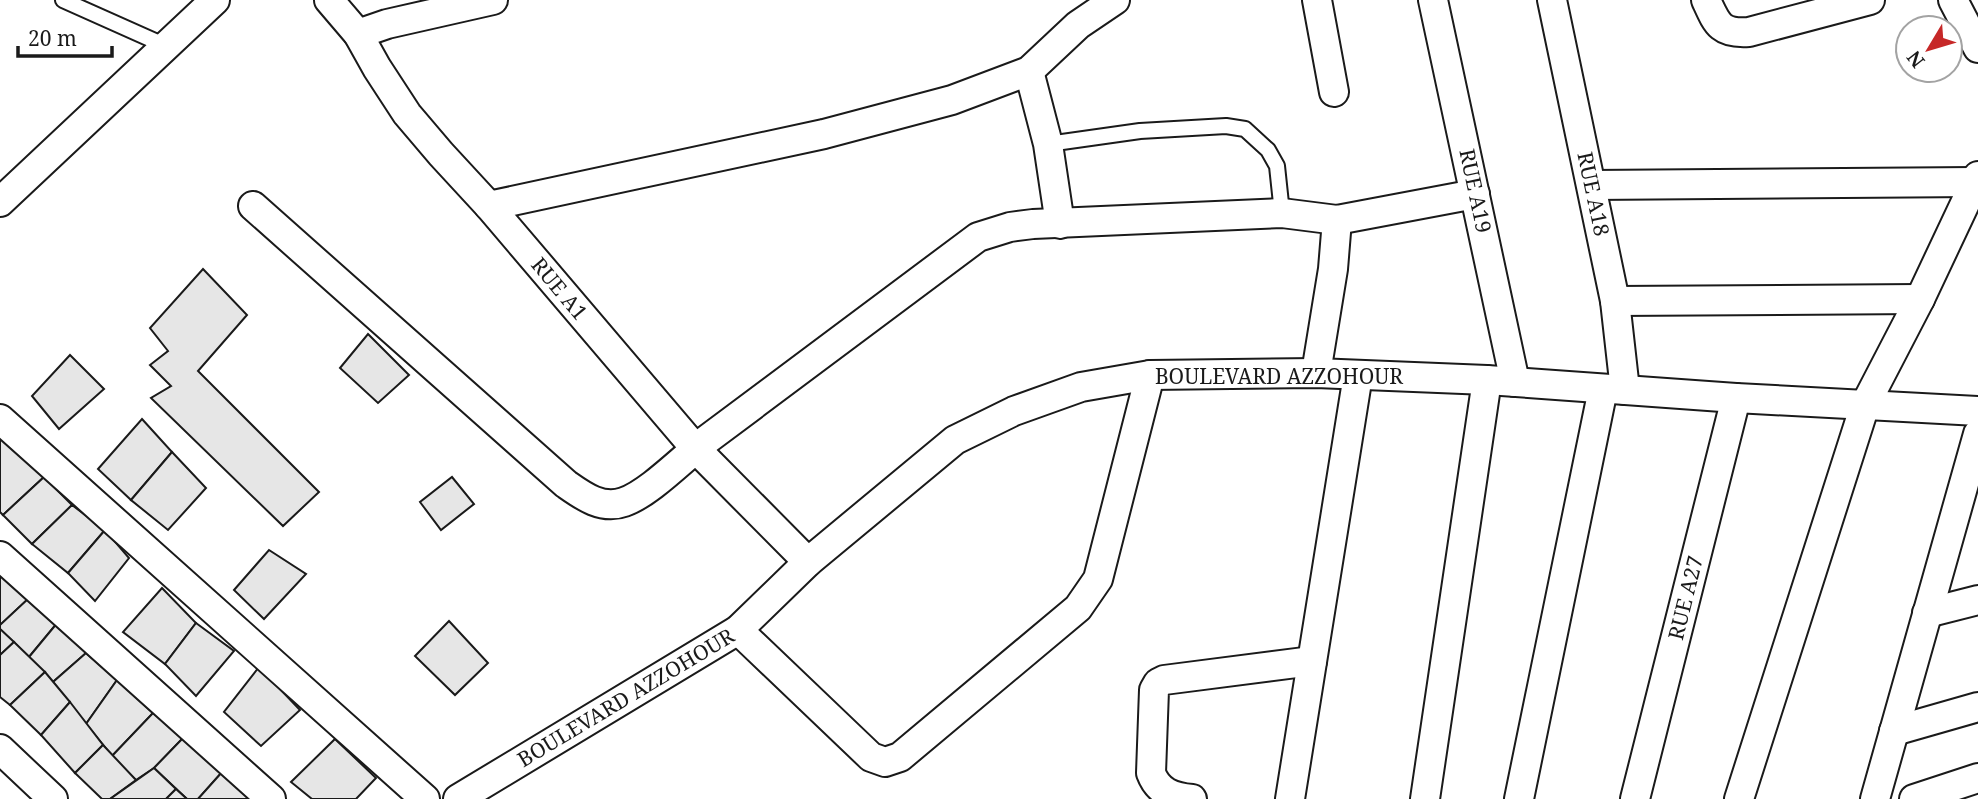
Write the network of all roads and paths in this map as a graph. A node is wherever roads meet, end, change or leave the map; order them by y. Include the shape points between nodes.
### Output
1 (63, 0) edge
2 (215, 0) edge
3 (329, 0) edge
4 (493, 0) edge
5 (1115, 0) edge
6 (1317, 0) edge
7 (1433, 0) edge
8 (1552, 0) edge
9 (1706, 0) edge
10 (1870, 0) edge
11 (1953, 0) edge
12 (358, 34) junction
13 (166, 46) junction
14 (1978, 48) edge
15 (1029, 71) junction
16 (1334, 92) dead end
17 (1048, 144) junction
18 (12, 175) edge
19 (1977, 179) edge
20 (1592, 185) junction
21 (1475, 194) junction
22 (0, 202) edge
23 (253, 206) dead end
24 (489, 206) junction
25 (1282, 213) junction
26 (1338, 220) junction
27 (1060, 224) junction
28 (1920, 299) junction
29 (1615, 301) junction
30 (1316, 373) junction
31 (1150, 375) junction
32 (1357, 375) junction
33 (1501, 381) junction
34 (1614, 389) junction
35 (1736, 398) junction
36 (1865, 405) junction
37 (1978, 411) edge
38 (0, 419) edge
39 (1978, 434) edge
40 (695, 448) junction
41 (0, 556) edge
42 (808, 562) junction
43 (1978, 600) edge
44 (1927, 613) junction
45 (738, 630) junction
46 (1312, 661) junction
47 (1978, 707) edge
48 (1894, 731) junction
49 (0, 749) edge
50 (1978, 778) edge
51 (53, 799) edge
52 (271, 799) edge
53 (425, 799) edge
54 (458, 799) edge
55 (1192, 799) edge
56 (1290, 799) edge
57 (1425, 799) edge
58 (1519, 799) edge
59 (1635, 799) edge
60 (1739, 799) edge
61 (1875, 799) edge
62 (1914, 799) edge

1 - 13 lane
2 - 13 street
3 - 12 street, RUE A1
4 - 12 street via 387,23
5 - 15 street via 1078,25
6 - 16 street
7 - 21 street, RUE A19
8 - 20 street, RUE A18
9 - 10 street via 1717,24 1737,33
11 - 14 street
12 - 24 street, RUE A1 via 407,114
13 - 18 street
15 - 17 street
15 - 24 street via 952,100 824,134
17 - 25 lane via 1140,131 1245,129 1268,150 1277,166
17 - 27 street
18 - 22 street
19 - 20 street
19 - 28 street
20 - 29 street, RUE A18
21 - 26 street
21 - 33 street, RUE A19
23 - 40 street via 565,484 588,499 607,505 637,496
24 - 40 street, RUE A1
25 - 26 street
25 - 27 street
26 - 30 street
27 - 40 street via 1010,227 978,237
28 - 29 street
28 - 36 street
29 - 34 street, RUE A18
30 - 31 street, BOULEVARD AZZOHOUR
30 - 32 street, BOULEVARD AZZOHOUR
31 - 42 street, BOULEVARD AZZOHOUR via 1081,387 1014,411 955,440
31 - 45 street via 1098,579 1090,593 1078,608 900,757 885,762 870,757
32 - 33 street, BOULEVARD AZZOHOUR
32 - 46 street
33 - 34 street, BOULEVARD AZZOHOUR
33 - 57 street
34 - 35 street, BOULEVARD AZZOHOUR
34 - 58 street, RUE A18
35 - 36 street, BOULEVARD AZZOHOUR
35 - 59 street, RUE A27
36 - 37 street, BOULEVARD AZZOHOUR
36 - 60 street
38 - 53 street
39 - 44 street
40 - 42 street, RUE A1
41 - 52 street
42 - 45 street, BOULEVARD AZZOHOUR
43 - 44 street
44 - 48 street
45 - 54 street, BOULEVARD AZZOHOUR
46 - 55 street via 1158,683 1150,773 1162,790 1176,798
46 - 56 street
47 - 48 street
48 - 61 street
49 - 51 street
50 - 62 street

